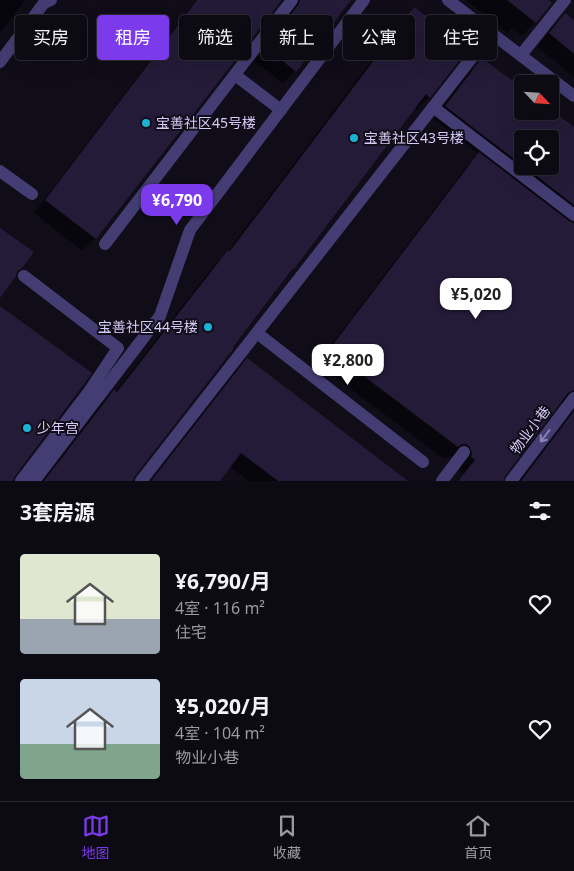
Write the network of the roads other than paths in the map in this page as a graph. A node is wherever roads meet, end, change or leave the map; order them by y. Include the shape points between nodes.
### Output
1 (51, 0) edge
2 (292, 0) edge
3 (364, 0) edge
4 (448, 0) edge
5 (565, 0) edge
6 (468, 15) edge
7 (497, 37) edge
8 (521, 55) junction
9 (470, 60) edge
10 (0, 62) edge
11 (235, 75) junction
12 (574, 96) edge
13 (433, 107) junction
14 (281, 110) junction
15 (0, 171) edge
16 (32, 194) dead end
17 (574, 215) edge
18 (106, 244) dead end
19 (24, 276) dead end
20 (257, 333) junction
21 (574, 398) edge
22 (464, 452) dead end
23 (423, 462) dead end
24 (22, 481) edge
25 (34, 481) edge
26 (141, 481) edge
27 (442, 481) edge
28 (511, 481) edge

1 - 10 street via 44,4
2 - 11 street
3 - 14 street
4 - 6 street
5 - 8 street
7 - 8 street
8 - 12 street
9 - 13 street
11 - 14 street
11 - 18 street
13 - 17 street
13 - 20 street
14 - 25 street via 190,230 160,316
15 - 16 street
19 - 24 street via 118,348
20 - 23 street
20 - 26 street
21 -> 28 street, 物业小巷
22 - 27 street

